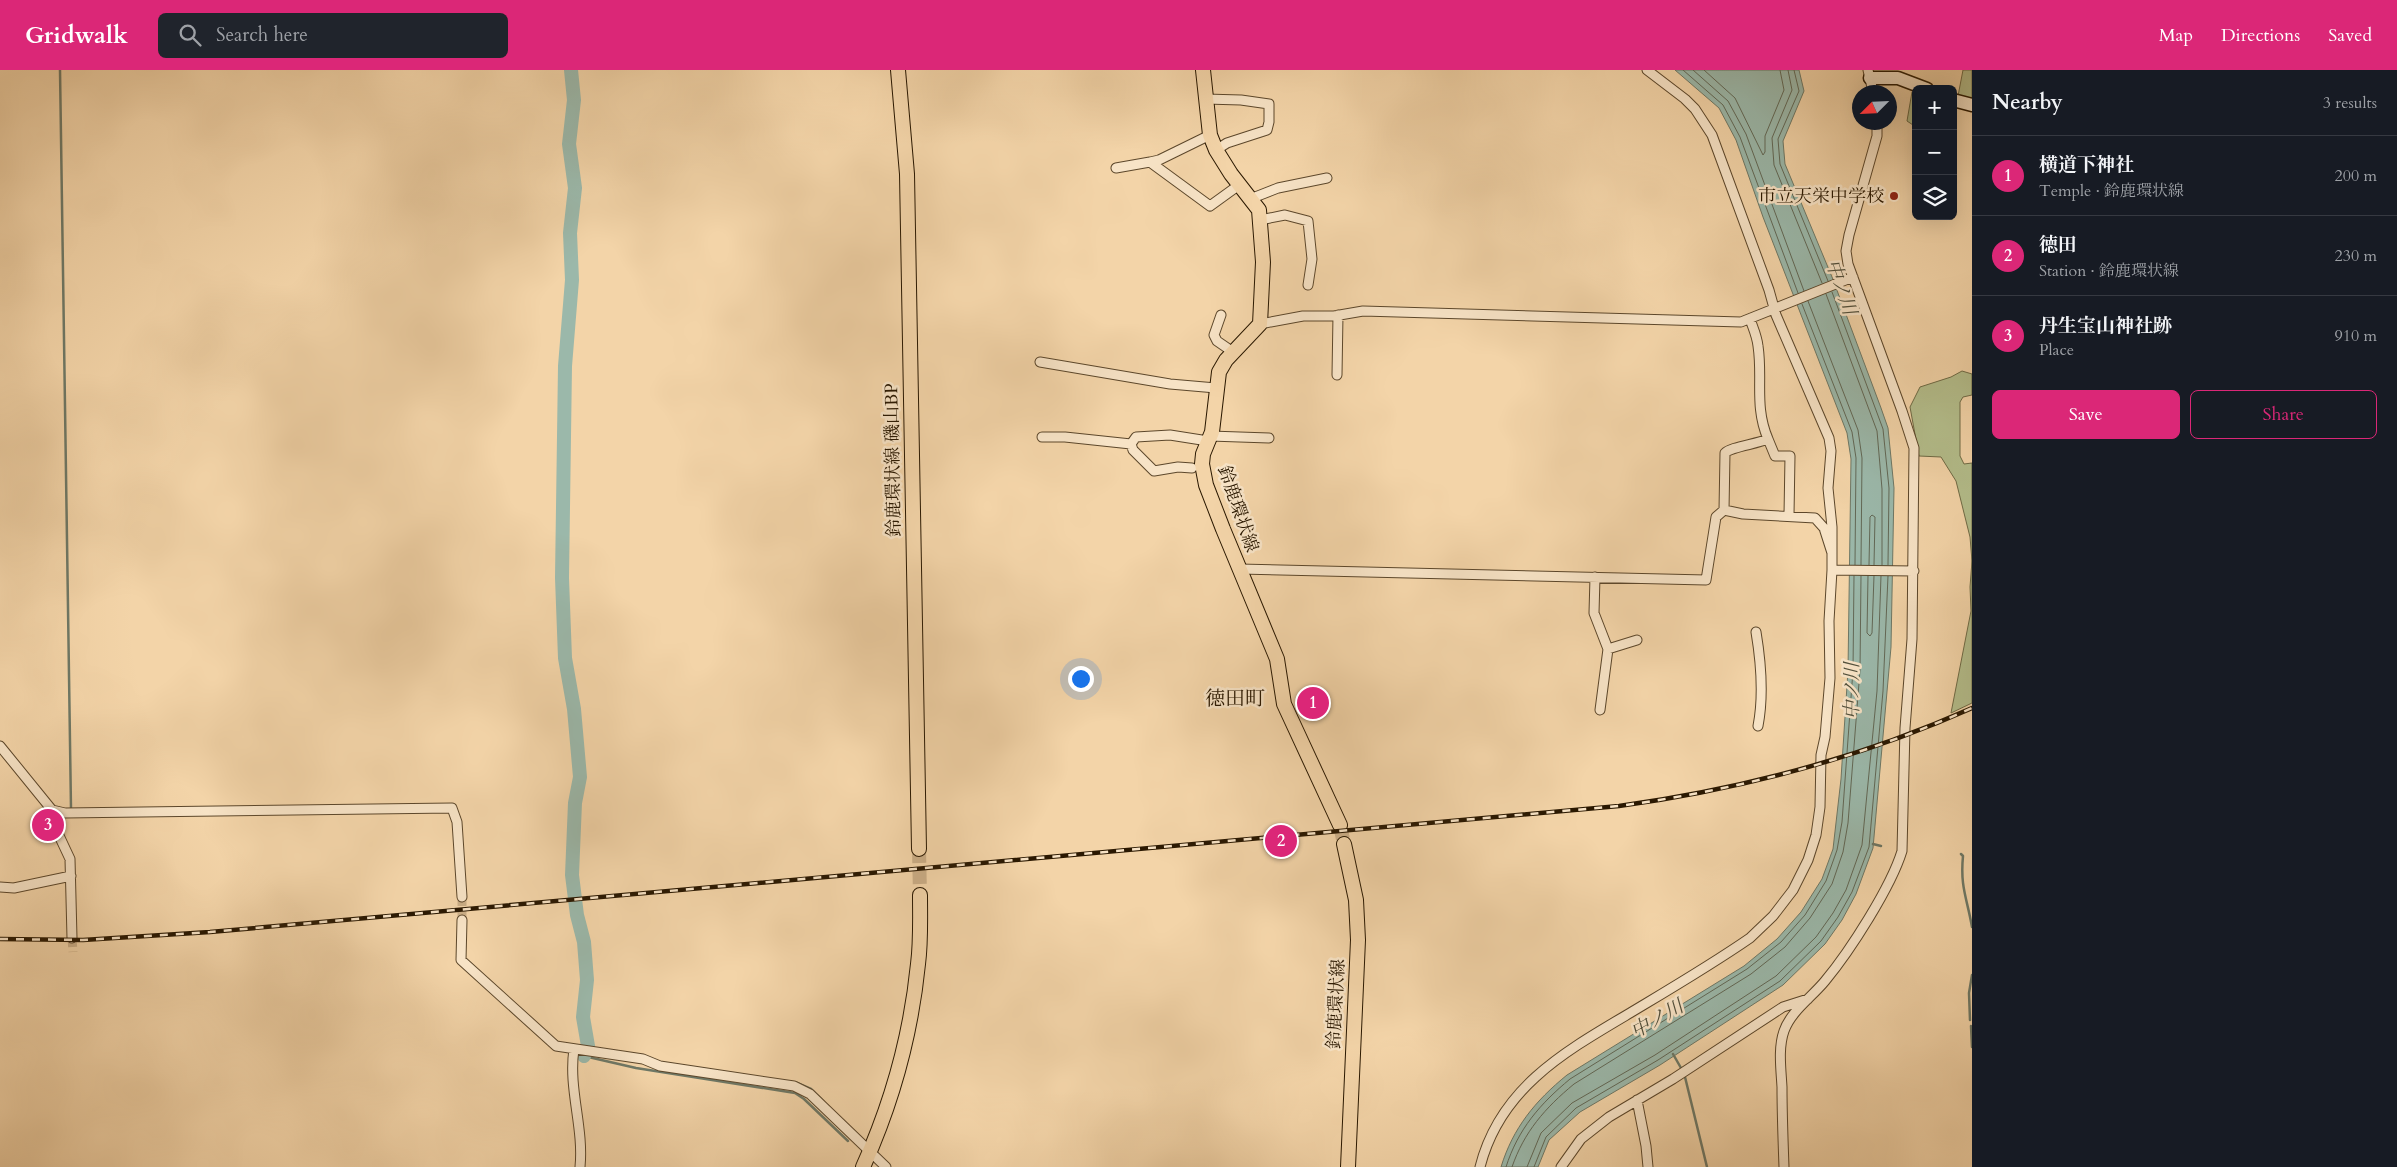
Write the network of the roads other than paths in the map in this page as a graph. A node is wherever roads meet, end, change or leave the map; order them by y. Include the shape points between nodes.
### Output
1 (898, 70) edge
2 (1203, 70) edge
3 (1647, 70) edge
4 (1869, 74) edge
5 (1917, 85) edge
6 (1206, 99) junction
7 (1957, 101) edge
8 (1972, 105) edge
9 (1877, 130) edge
10 (1210, 134) junction
11 (1216, 150) junction
12 (1150, 162) junction
13 (1116, 168) dead end
14 (1327, 178) dead end
15 (1239, 185) junction
16 (1250, 199) junction
17 (1260, 220) junction
18 (1853, 277) junction
19 (1308, 285) dead end
20 (1776, 307) junction
21 (1221, 315) dead end
22 (1338, 315) junction
23 (1750, 319) junction
24 (1260, 324) junction
25 (1233, 352) junction
26 (1040, 362) dead end
27 (1337, 375) dead end
28 (1216, 388) junction
29 (1042, 437) dead end
30 (1209, 438) junction
31 (1269, 438) dead end
32 (1768, 439) junction
33 (1131, 444) junction
34 (1192, 468) dead end
35 (1724, 510) junction
36 (1789, 515) junction
37 (1832, 553) junction
38 (1239, 569) junction
39 (1833, 570) junction
40 (1914, 571) junction
41 (1594, 577) junction
42 (1756, 632) dead end
43 (1637, 640) dead end
44 (1608, 649) junction
45 (1600, 710) dead end
46 (1758, 726) dead end
47 (0, 746) edge
48 (52, 810) junction
49 (1340, 825) tunnel mouth
50 (1344, 844) tunnel mouth
51 (919, 849) tunnel mouth
52 (71, 876) junction
53 (0, 887) edge
54 (920, 895) tunnel mouth
55 (462, 897) tunnel mouth
56 (462, 920) tunnel mouth
57 (72, 938) tunnel mouth
58 (1809, 998) junction
59 (575, 1049) junction
60 (1637, 1100) junction
61 (870, 1152) junction
62 (580, 1167) edge
63 (863, 1167) edge
64 (886, 1167) edge
65 (1348, 1167) edge
66 (1480, 1167) edge
67 (1561, 1167) edge
68 (1648, 1167) edge
69 (1784, 1167) edge

1 - 51 main road, 鈴鹿環状線 磯山BP via 907,174
2 - 6 main road
3 - 20 street via 1685,99 1712,135
4 - 5 street via 1898,78
6 - 10 main road
6 - 11 street via 1269,104 1267,130 1227,143
7 - 8 street
9 - 18 street via 1847,242 1848,264
10 - 11 main road
10 - 12 street
11 - 15 main road
12 - 13 street
12 - 15 street via 1210,206
14 - 16 street via 1278,188
15 - 16 main road
16 - 17 main road via 1259,210
17 - 19 street via 1285,215 1308,221 1312,259
17 - 24 main road via 1263,262
18 - 20 street
18 - 40 street via 1914,448
20 - 23 street
20 - 37 street via 1776,315 1829,438
21 - 25 street via 1214,335
22 - 23 street via 1363,311 1741,322
22 - 24 street via 1303,316
22 - 27 street
23 - 32 street via 1758,348 1758,406
24 - 25 main road, 鈴鹿環状線
25 - 28 main road, 鈴鹿環状線 via 1219,372
26 - 28 street via 1170,384
28 - 30 main road, 鈴鹿環状線 via 1215,414
29 - 33 street
30 - 31 street
30 - 33 street via 1158,435 1136,437
30 - 38 main road, 鈴鹿環状線 via 1202,464 1206,485
32 - 35 street via 1731,448 1725,453
32 - 36 street via 1774,456 1790,456
33 - 34 street via 1132,450 1154,471
35 - 36 street via 1743,514
35 - 41 street via 1716,517 1706,580
36 - 37 street via 1820,520
37 - 39 street
38 - 41 street
38 - 49 main road, 鈴鹿環状線 via 1277,659 1284,704
39 - 40 street
39 - 66 street via 1829,621 1830,678 1821,756 1820,807 1810,854 1793,890 1773,916 1743,943 1547,1065 1508,1106 1486,1146
40 - 58 street via 1902,851 1898,866 1865,922
41 - 44 street via 1594,613
42 - 46 street via 1761,661
43 - 44 street
44 - 45 street
47 - 48 street
48 - 52 street via 55,826 70,859
48 - 55 street via 65,813 452,808 457,822
50 - 65 main road, 鈴鹿環状線 via 1356,900 1358,940
52 - 53 street via 14,888
52 - 57 street
54 - 61 main road via 919,962 912,1012 881,1127
56 - 59 street via 461,960 556,1046
58 - 60 street via 1784,1008
58 - 69 street via 1790,1018 1781,1040
59 - 61 street via 643,1059 660,1066 794,1086 810,1094
59 - 62 street via 572,1084 579,1124
60 - 67 street via 1581,1139
60 - 68 street
61 - 63 main road
61 - 64 street

